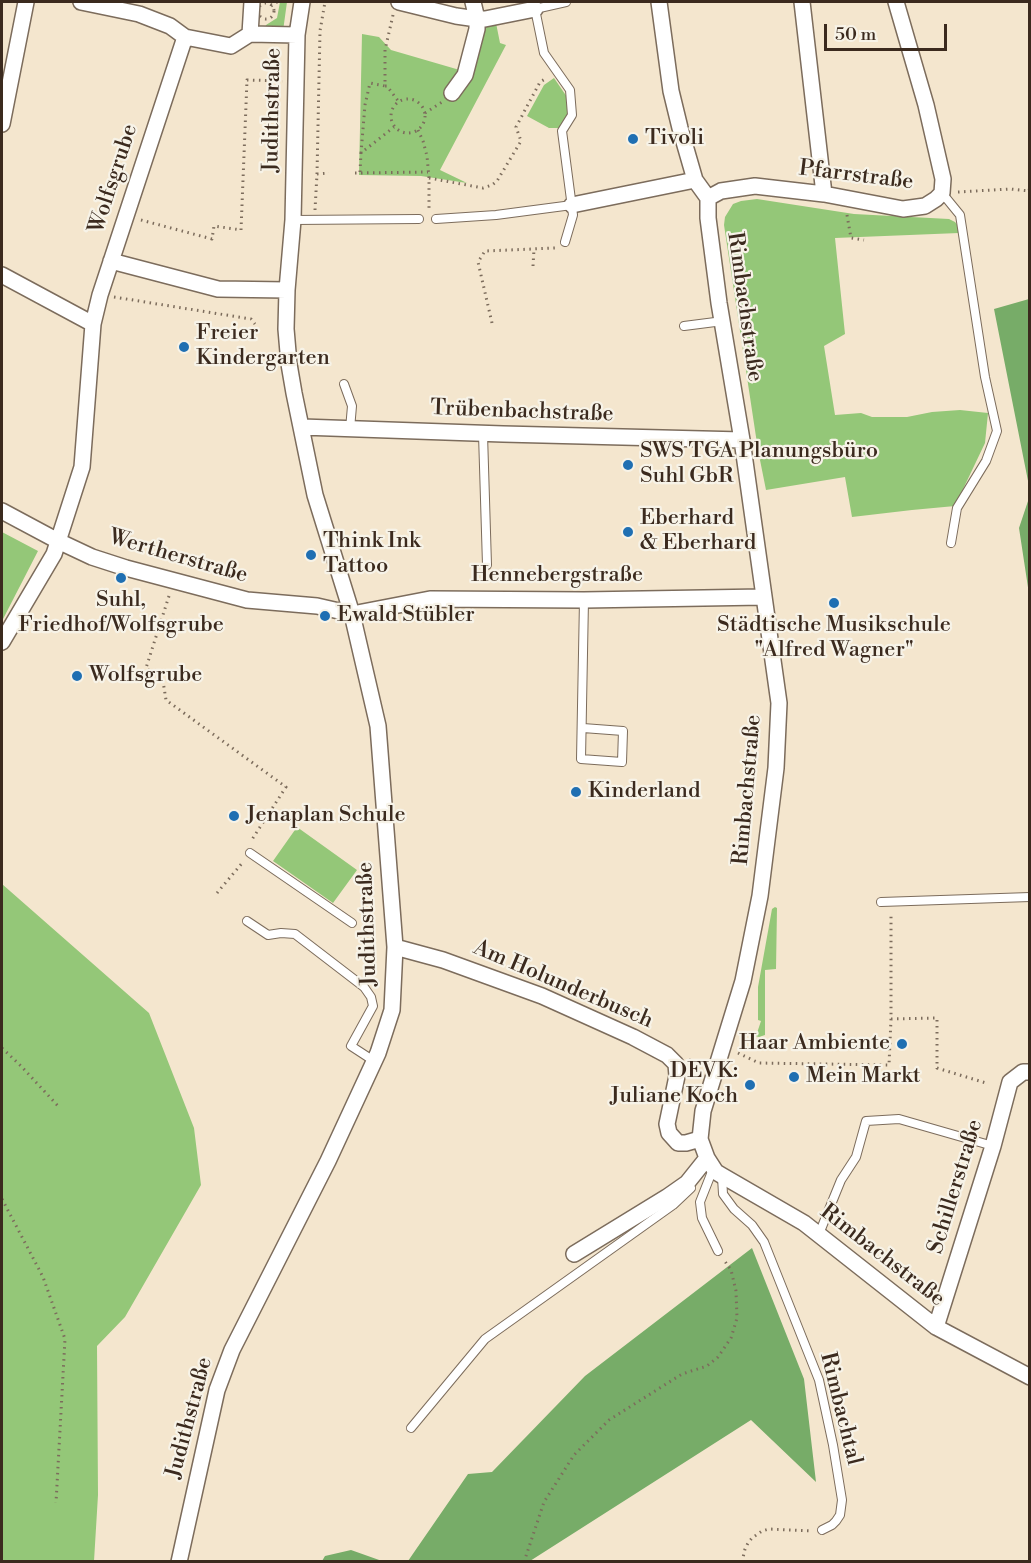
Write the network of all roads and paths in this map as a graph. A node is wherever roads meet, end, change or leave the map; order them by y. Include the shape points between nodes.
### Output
1 (26, 2) edge
2 (81, 2) edge
3 (252, 2) edge
4 (277, 2) edge
5 (302, 2) edge
6 (325, 2) edge
7 (472, 2) edge
8 (566, 2) edge
9 (659, 2) edge
10 (802, 2) edge
11 (896, 2) edge
12 (271, 6) dead end
13 (397, 6) edge
14 (535, 9) junction
15 (477, 19) junction
16 (250, 34) junction
17 (297, 35) junction
18 (184, 37) junction
19 (557, 72) junction
20 (290, 81) dead end
21 (385, 86) junction
22 (452, 93) dead end
23 (399, 102) junction
24 (2, 124) edge
25 (394, 127) junction
26 (418, 130) junction
27 (1029, 132) edge
28 (361, 153) junction
29 (355, 172) dead end
30 (360, 172) junction
31 (428, 172) junction
32 (328, 173) dead end
33 (317, 174) junction
34 (429, 178) junction
35 (695, 180) junction
36 (1029, 181) edge
37 (1029, 186) edge
38 (960, 192) dead end
39 (942, 193) junction
40 (824, 194) junction
41 (708, 198) junction
42 (572, 205) junction
43 (847, 214) dead end
44 (126, 215) junction
45 (419, 219) dead end
46 (432, 219) joint
47 (292, 220) junction
48 (314, 221) junction
49 (864, 240) dead end
50 (566, 242) joint
51 (534, 249) junction
52 (111, 261) junction
53 (533, 266) dead end
54 (2, 275) edge
55 (287, 290) junction
56 (100, 294) junction
57 (723, 321) junction
58 (492, 323) dead end
59 (93, 324) junction
60 (255, 324) dead end
61 (684, 326) dead end
62 (344, 384) dead end
63 (302, 427) junction
64 (350, 429) junction
65 (483, 434) junction
66 (742, 440) junction
67 (2, 511) edge
68 (58, 542) junction
69 (951, 543) dead end
70 (487, 565) dead end
71 (174, 581) junction
72 (763, 597) junction
73 (584, 600) junction
74 (352, 614) junction
75 (2, 642) edge
76 (583, 728) junction
77 (249, 854) junction
78 (217, 893) dead end
79 (1029, 897) edge
80 (881, 902) dead end
81 (890, 902) junction
82 (247, 921) dead end
83 (352, 923) dead end
84 (395, 947) junction
85 (891, 1019) junction
86 (724, 1047) junction
87 (2, 1048) edge
88 (687, 1060) dead end
89 (374, 1061) junction
90 (703, 1064) dead end
91 (1029, 1072) edge
92 (986, 1083) dead end
93 (58, 1106) dead end
94 (700, 1139) junction
95 (993, 1146) junction
96 (713, 1166) junction
97 (2, 1199) edge
98 (819, 1234) junction
99 (718, 1251) joint
100 (574, 1254) dead end
101 (936, 1327) junction
102 (1029, 1377) edge
103 (411, 1428) dead end
104 (56, 1503) dead end
105 (822, 1530) joint
106 (179, 1562) edge
107 (524, 1562) edge
108 (742, 1562) edge

1 - 24 street
2 - 18 street via 139,14 170,26
3 - 16 street
4 - 12 path
5 - 17 street, Judithstraße
6 - 33 path
7 - 15 street
8 - 14 lane
9 - 35 street via 671,90
10 - 40 street
11 - 39 street, Pfarrstraße via 926,105 943,179
13 - 15 street
13 - 21 path via 385,50
14 - 15 street
14 - 19 lane via 544,53
15 - 22 street via 465,75
16 - 17 street
16 - 18 street via 231,46
17 - 47 street, Judithstraße
18 - 44 street, Wolfsgrube
19 - 34 path via 540,82 516,127 521,141 497,181 483,188
19 - 42 lane via 570,90 572,115 562,131
20 - 44 path via 247,80 241,230 214,226 212,239
21 - 23 path
21 - 28 path via 370,83
23 - 25 path via 392,110
23 - 26 path via 410,99 423,108 424,123
25 - 26 path via 408,134
25 - 28 path
26 - 31 path
27 - 36 path
28 - 30 path
29 - 30 path
30 - 31 path
31 - 34 path
32 - 33 path
33 - 48 path
34 - 46 path
35 - 41 street
35 - 42 street
37 - 38 path via 1029,191
39 - 40 street, Pfarrstraße via 925,206 903,209
39 - 69 lane via 960,215 997,431 986,461 957,508
40 - 41 street, Pfarrstraße via 755,186 722,191
41 - 57 street, Rimbachstraße
42 - 46 lane
42 - 50 lane
43 - 49 path via 851,238
44 - 52 street, Wolfsgrube
45 - 48 lane
47 - 48 lane
47 - 55 street, Judithstraße
50 - 51 path via 564,248
51 - 53 path
51 - 58 path via 485,251 477,262
52 - 55 street via 218,289
52 - 56 street, Wolfsgrube
54 - 59 street
55 - 63 street, Judithstraße via 289,364
56 - 59 street, Wolfsgrube
56 - 60 path via 251,319
57 - 61 lane
57 - 66 street, Rimbachstraße
59 - 68 street, Wolfsgrube via 82,467
62 - 64 lane via 352,406
63 - 64 street, Trübenbachstraße
63 - 74 street, Judithstraße via 315,495
64 - 65 street, Trübenbachstraße
65 - 66 street, Trübenbachstraße
65 - 70 lane
66 - 72 street, Rimbachstraße
67 - 68 street, Wertherstraße
68 - 71 street, Wertherstraße
68 - 75 street, Wolfsgrube
71 - 74 street, Wertherstraße via 248,600 317,606
71 - 77 path via 146,668 163,681 166,700 286,787 245,850
72 - 73 street, Hennebergstraße
72 - 86 street, Rimbachstraße via 779,703 776,768 760,896 743,981
73 - 74 street, Hennebergstraße via 430,599
73 - 76 lane
74 - 84 street, Judithstraße via 378,726
76 - 76 lane via 581,759 622,762 623,731
77 - 78 path
77 - 83 lane
79 - 81 lane
80 - 81 lane
81 - 85 path
82 - 89 lane via 268,935 295,934 364,987 373,1006 351,1046
84 - 89 street, Judithstraße via 392,1010
84 - 94 street, Am Holunderbusch via 542,996 667,1055 676,1064 677,1076 667,1124 669,1134 678,1143
85 - 86 path via 889,1065 759,1063
85 - 92 path via 937,1018 937,1068
86 - 94 street, Rimbachstraße via 703,1112
87 - 93 path
88 - 90 path
89 - 106 street, Judithstraße via 232,1350 217,1390
91 - 95 street, Schillerstraße via 1010,1082
94 - 96 street, Rimbachstraße
95 - 98 lane via 899,1119 866,1121 856,1157 841,1180
95 - 101 street, Schillerstraße
96 - 98 street, Rimbachstraße
96 - 99 lane via 700,1202 702,1218
96 - 100 street
96 - 103 lane via 673,1205 485,1339
96 - 105 lane, Rimbachtal via 723,1194 764,1242 819,1380 842,1500 837,1521
97 - 104 path via 43,1277 64,1339
98 - 101 street, Rimbachstraße
99 - 107 path via 731,1270 736,1291 737,1318 731,1338 707,1366 682,1374 609,1420 574,1455 544,1502
101 - 102 street, Rimbachstraße
105 - 108 path via 769,1529 752,1538

